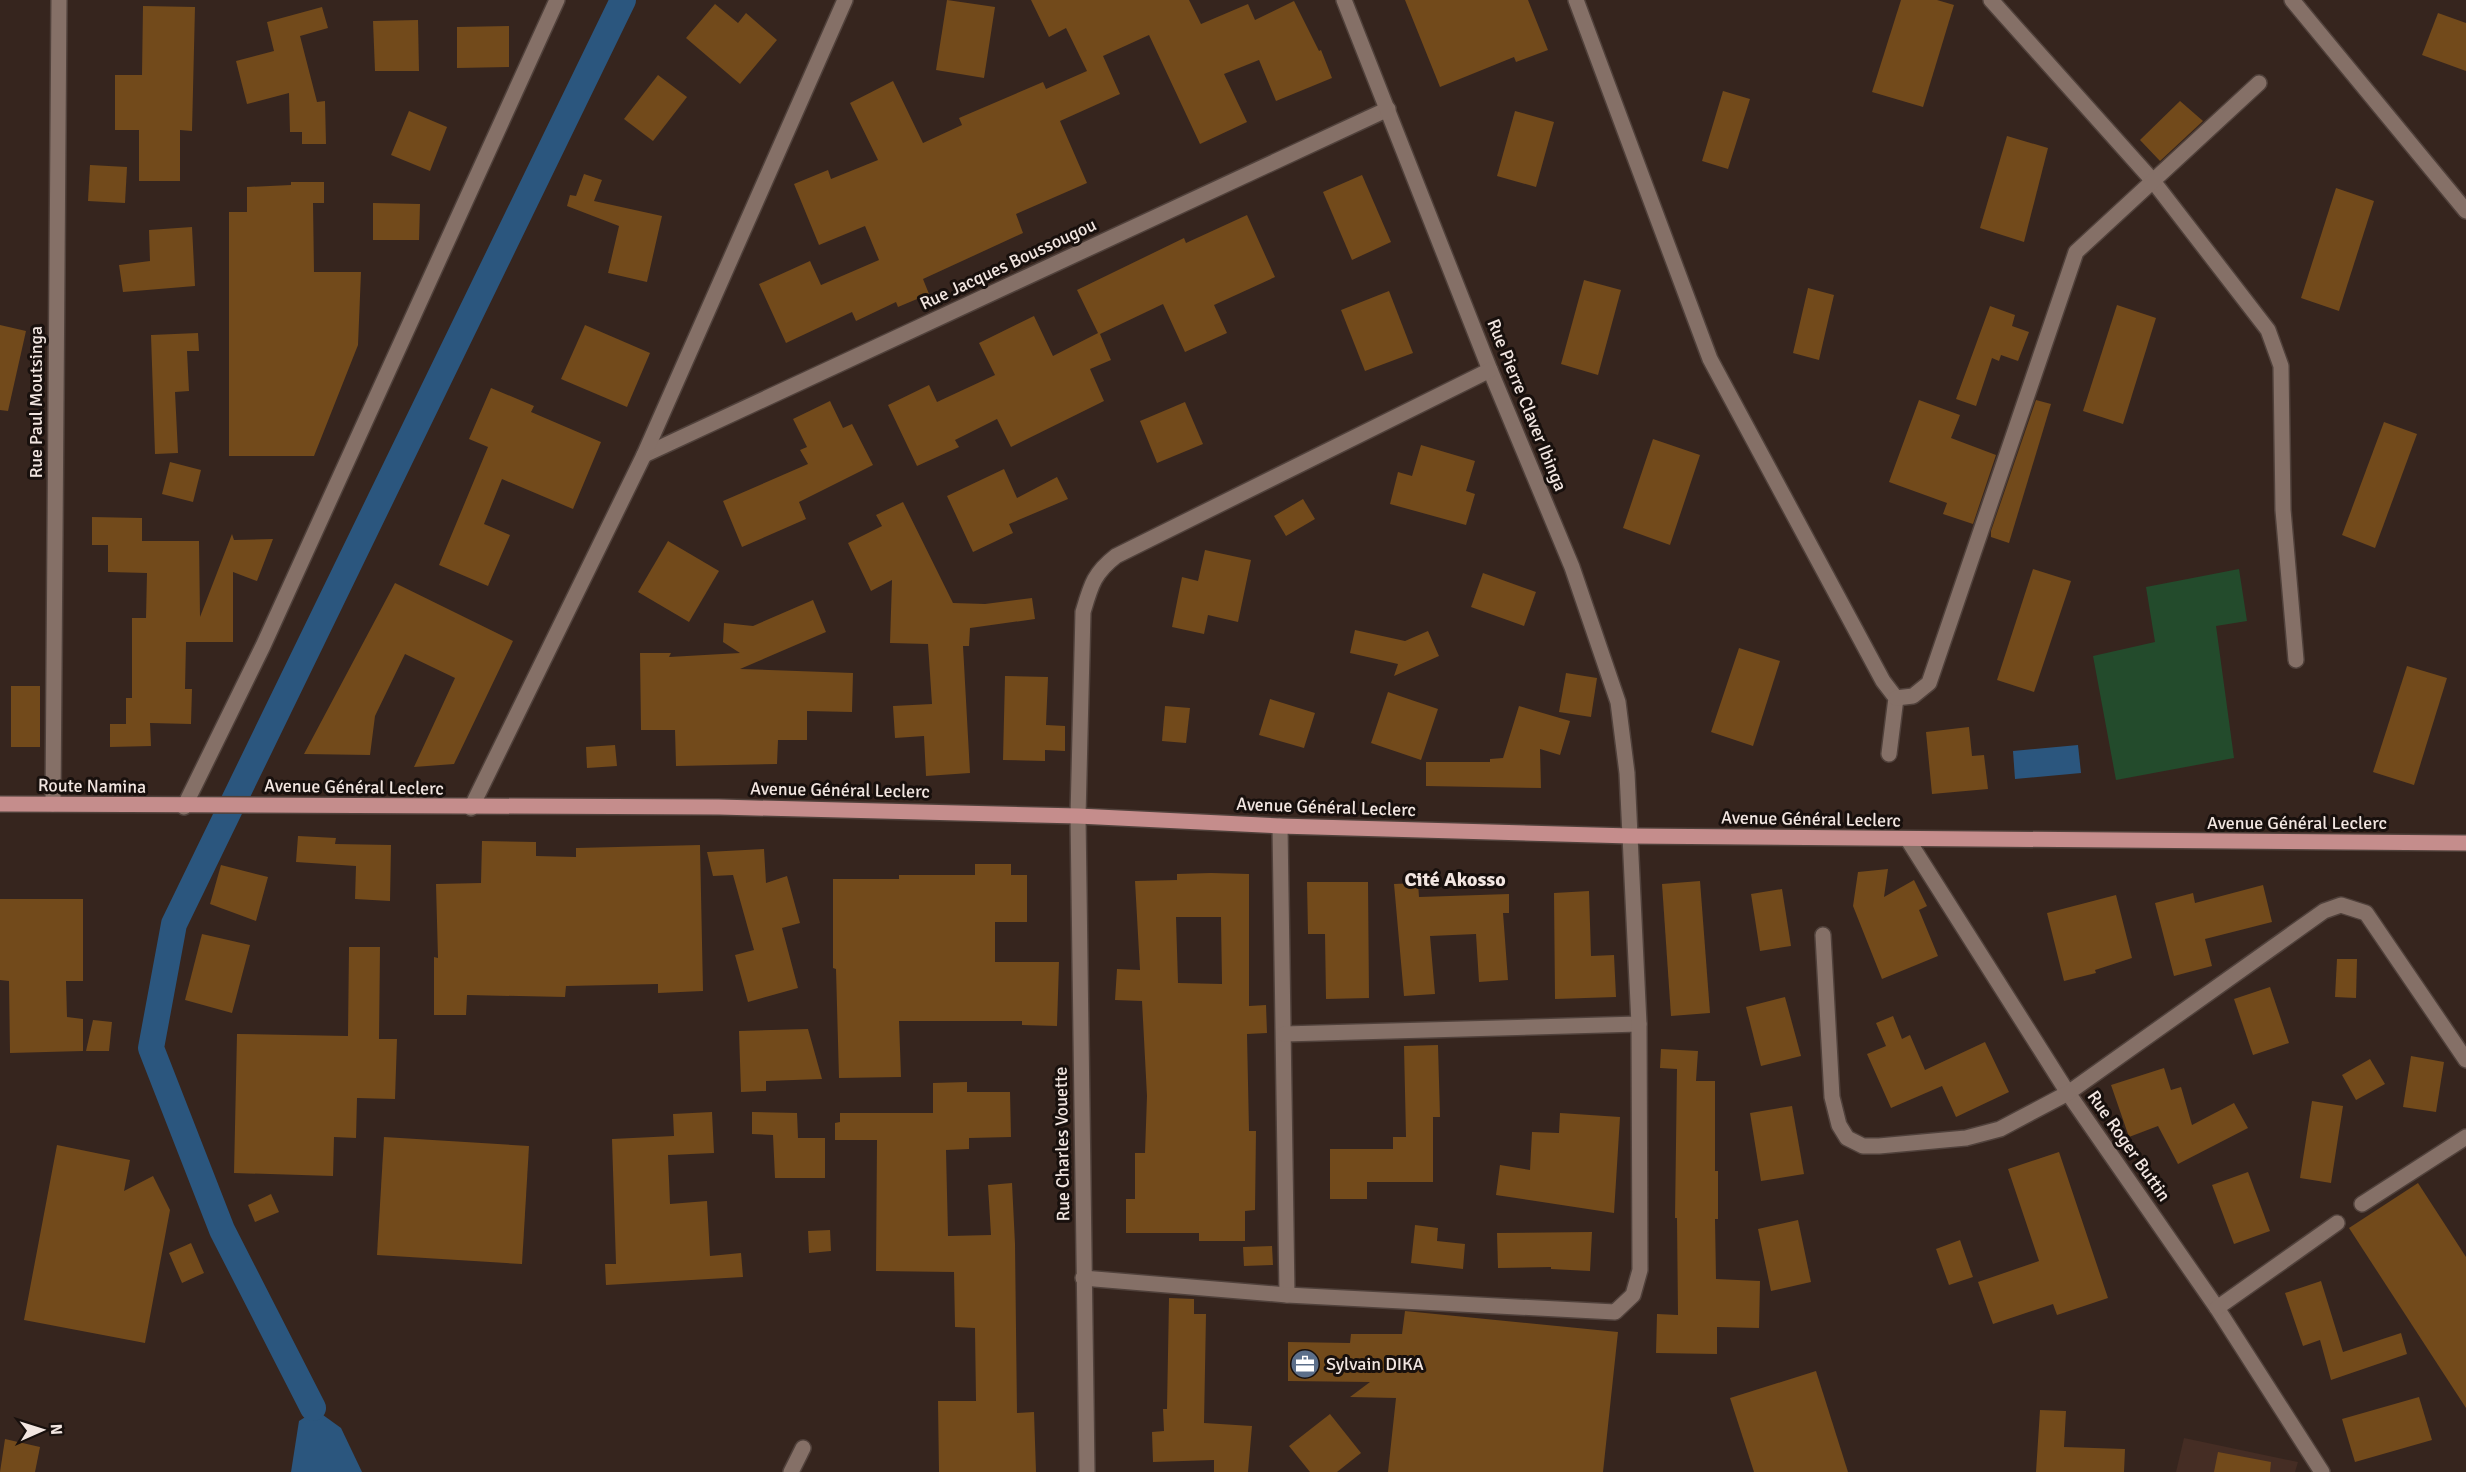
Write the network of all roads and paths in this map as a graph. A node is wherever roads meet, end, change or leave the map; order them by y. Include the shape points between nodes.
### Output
1 (59, 0) edge
2 (557, 0) edge
3 (845, 0) edge
4 (1344, 0) edge
5 (1576, 0) edge
6 (1991, 0) edge
7 (2292, 0) edge
8 (2259, 83) dead end
9 (1388, 109) junction
10 (2153, 181) junction
11 (2466, 211) edge
12 (1490, 370) junction
13 (644, 455) junction
14 (2296, 660) dead end
15 (1896, 698) junction
16 (1889, 754) dead end
17 (0, 804) edge
18 (53, 804) junction
19 (184, 807) junction
20 (471, 808) junction
21 (1078, 816) junction
22 (1280, 826) junction
23 (1630, 836) junction
24 (1908, 840) junction
25 (2466, 843) edge
26 (1823, 935) dead end
27 (1639, 1024) junction
28 (1284, 1034) junction
29 (2466, 1060) edge
30 (2068, 1093) junction
31 (2466, 1137) edge
32 (2362, 1204) dead end
33 (2337, 1223) dead end
34 (1083, 1278) junction
35 (1287, 1295) junction
36 (2217, 1308) junction
37 (803, 1448) dead end
38 (791, 1472) edge
39 (1087, 1472) edge
40 (2322, 1472) edge

1 - 18 street, Rue Paul Moutsinga
2 - 19 street via 263,646
3 - 13 street
4 - 9 street, Rue Pierre Claver Ibinga
5 - 15 street via 1710,359 1883,681
6 - 10 street
7 - 11 street
8 - 10 street
9 - 12 street, Rue Pierre Claver Ibinga
9 - 13 street, Rue Jacques Boussougou
10 - 14 street via 2268,330 2281,366 2283,510
10 - 15 street via 2076,252 1929,684 1913,696
12 - 21 street, Rue Charles Vouette via 1116,556 1100,568 1083,612
12 - 23 street, Rue Pierre Claver Ibinga via 1572,567 1618,702
13 - 20 street
15 - 16 street
17 - 18 main road, Route Namina
18 - 19 main road, Route Namina
19 - 20 main road, Avenue Général Leclerc
20 - 21 main road, Avenue Général Leclerc via 718,807
21 - 22 main road, Avenue Général Leclerc
21 - 34 street, Rue Charles Vouette
22 - 23 main road, Avenue Général Leclerc
22 - 28 street
23 - 24 main road, Avenue Général Leclerc
23 - 27 street, Rue Pierre Claver Ibinga
24 - 25 main road, Avenue Général Leclerc
24 - 30 street, Rue Roger Buttin
26 - 30 street via 1832,1097 1839,1125 1847,1138 1863,1146 1966,1138 2000,1129
27 - 28 street
27 - 35 street, Rue Pierre Claver Ibinga via 1640,1269 1633,1295 1615,1312
28 - 35 street
29 - 30 street via 2366,913 2341,905 2324,910
30 - 36 street, Rue Roger Buttin
31 - 32 street
33 - 36 street
34 - 35 street, Rue Pierre Claver Ibinga
34 - 39 street, Rue Charles Vouette
36 - 40 street, Rue Roger Buttin
37 - 38 street

